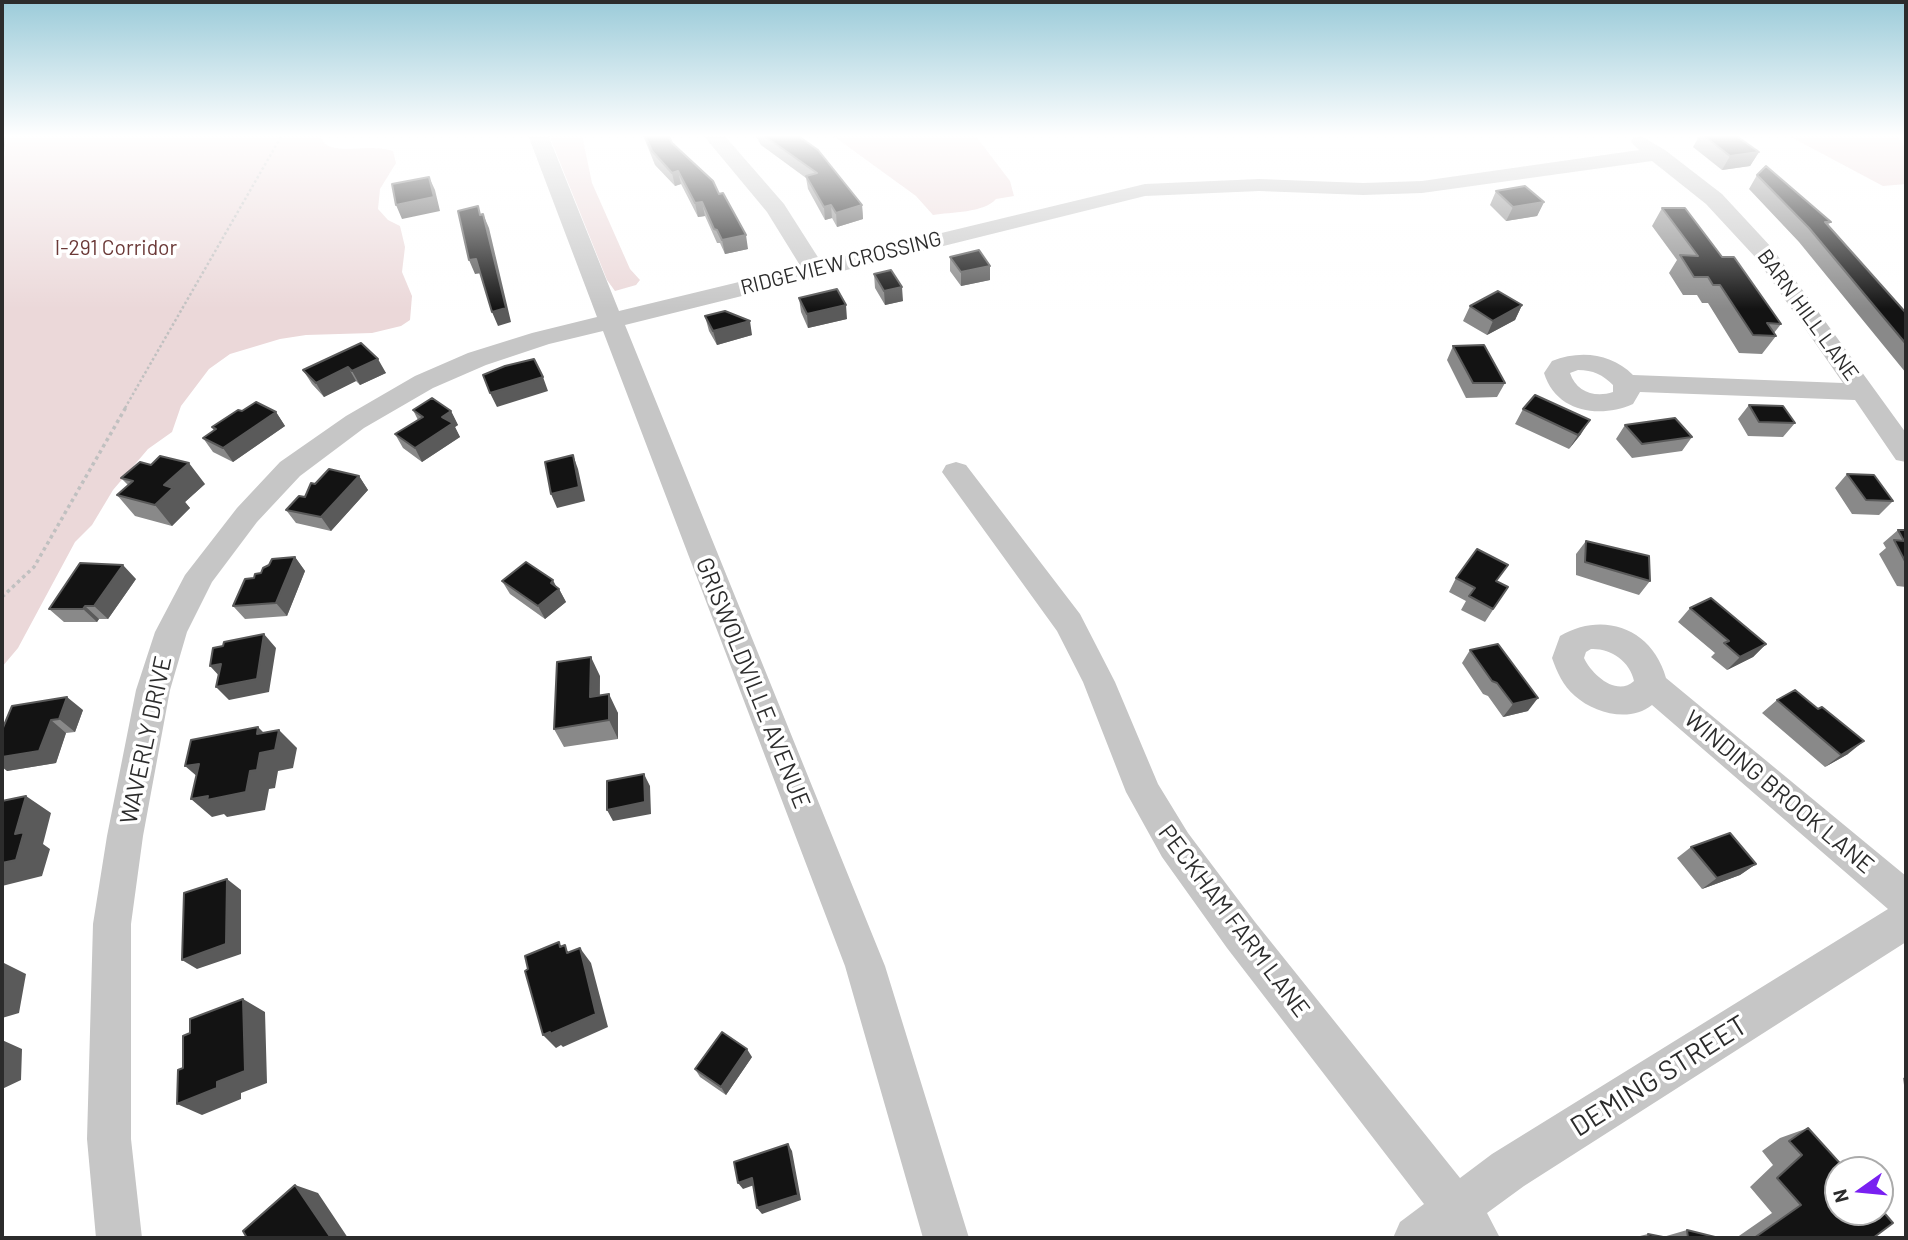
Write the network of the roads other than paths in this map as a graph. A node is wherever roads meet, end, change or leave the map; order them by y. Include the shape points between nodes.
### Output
1 (560, 193) edge
2 (762, 193) edge
3 (1133, 193) edge
4 (1706, 193) edge
5 (814, 270) junction
6 (609, 322) junction
7 (1626, 383) dead end
8 (1865, 392) junction
9 (1906, 453) edge
10 (956, 472) dead end
11 (1651, 685) dead end
12 (1906, 900) edge
13 (1906, 920) edge
14 (1466, 1224) edge
15 (119, 1238) edge
16 (947, 1238) edge
17 (1416, 1238) edge

1 - 6 street, GRISWOLDVILLE AVENUE
2 - 5 street
3 - 5 street, RIDGEVIEW CROSSING
4 - 8 street, BARN HILL LANE via 1764,253
5 - 6 street, RIDGEVIEW CROSSING
6 - 15 street, WAVERLY DRIVE via 477,359 424,382 355,422 290,469 200,575 171,632 153,690 112,924 109,1139
6 - 16 street, GRISWOLDVILLE AVENUE via 865,966
7 - 8 street
8 - 9 street, BARN HILL LANE
10 - 14 street, PECKHAM FARM LANE via 1069,623 1144,792 1175,845
11 - 12 street, WINDING BROOK LANE
13 - 14 street, DEMING STREET via 1508,1170
14 - 17 street, DEMING STREET

